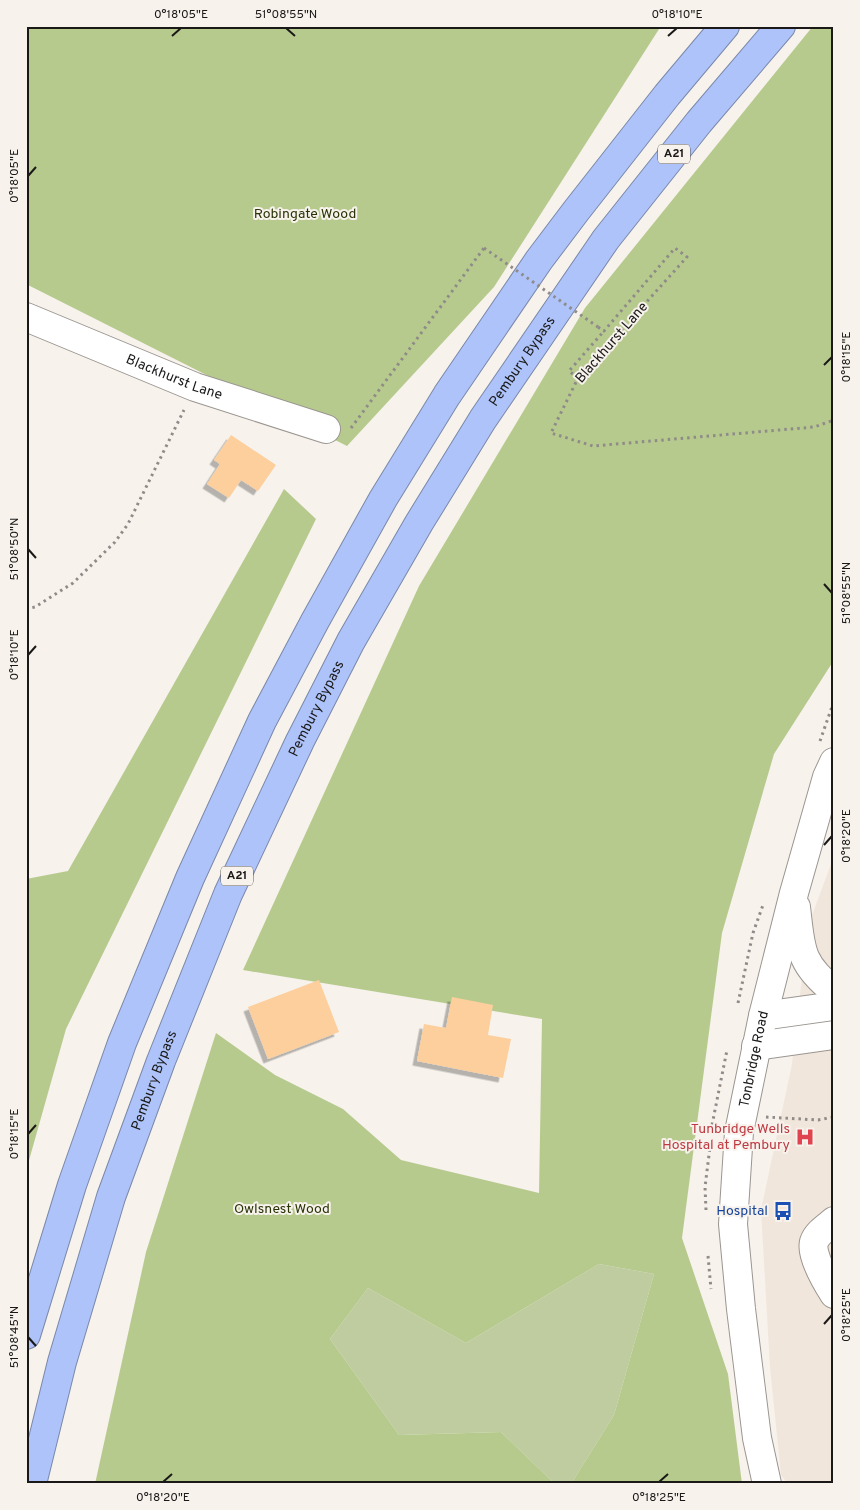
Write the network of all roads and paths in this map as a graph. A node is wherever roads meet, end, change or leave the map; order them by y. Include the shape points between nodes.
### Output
1 (725, 26) edge
2 (781, 26) edge
3 (26, 317) edge
4 (604, 331) junction
5 (578, 378) junction
6 (195, 387) junction
7 (834, 420) edge
8 (326, 429) joint
9 (26, 609) edge
10 (834, 762) edge
11 (794, 893) junction
12 (834, 991) edge
13 (834, 1006) edge
14 (763, 1016) junction
15 (834, 1035) edge
16 (756, 1046) junction
17 (742, 1115) junction
18 (834, 1117) edge
19 (834, 1222) edge
20 (834, 1294) edge
21 (26, 1335) edge
22 (32, 1484) edge
23 (767, 1484) edge

1 - 21 highway via 667,95 540,260 442,403 383,499 315,621 262,721 190,878 122,1043 72,1184
2 - 22 highway, Pembury Bypass / A21 via 699,122 600,247 483,419 418,523 351,641 228,894 161,1061 112,1197 62,1362
3 - 6 street, Blackhurst Lane
4 - 5 path via 569,371
4 - 5 path, Blackhurst Lane via 675,248 688,258
4 - 8 path, Blackhurst Lane, bridge via 484,248 346,436
5 - 7 path, Blackhurst Lane via 550,432 592,446 814,427
6 - 8 street, Blackhurst Lane
6 - 9 path via 128,524 119,536 72,583 35,607
10 - 11 street, Tonbridge Road
11 - 12 street via 803,954 814,974
11 - 14 street, Tonbridge Road
13 - 14 street
14 - 16 street, Tonbridge Road
15 - 16 street
16 - 17 street, Tonbridge Road
17 - 18 path via 818,1120
17 - 23 street, Tonbridge Road via 733,1224 757,1438
19 - 20 street via 814,1242 814,1253

